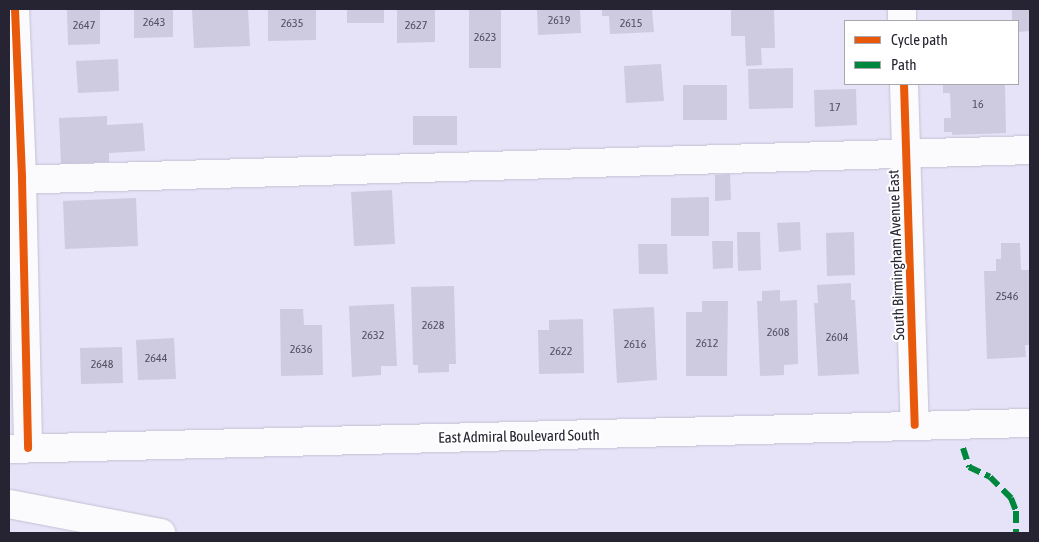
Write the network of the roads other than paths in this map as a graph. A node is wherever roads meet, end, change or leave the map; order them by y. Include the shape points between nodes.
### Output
1 (15, 9) edge
2 (904, 85) edge
3 (1030, 150) edge
4 (907, 153) junction
5 (16, 180) edge
6 (1030, 423) edge
7 (915, 426) junction
8 (18, 448) edge
9 (9, 504) edge
10 (162, 533) edge

1 - 5 main road
2 - 4 main road, South Birmingham Avenue East
3 - 4 main road
4 - 5 main road
4 - 7 main road, South Birmingham Avenue East
5 - 8 main road
6 - 7 main road, East Admiral Boulevard South
7 - 8 main road, East Admiral Boulevard South
9 - 10 main road

